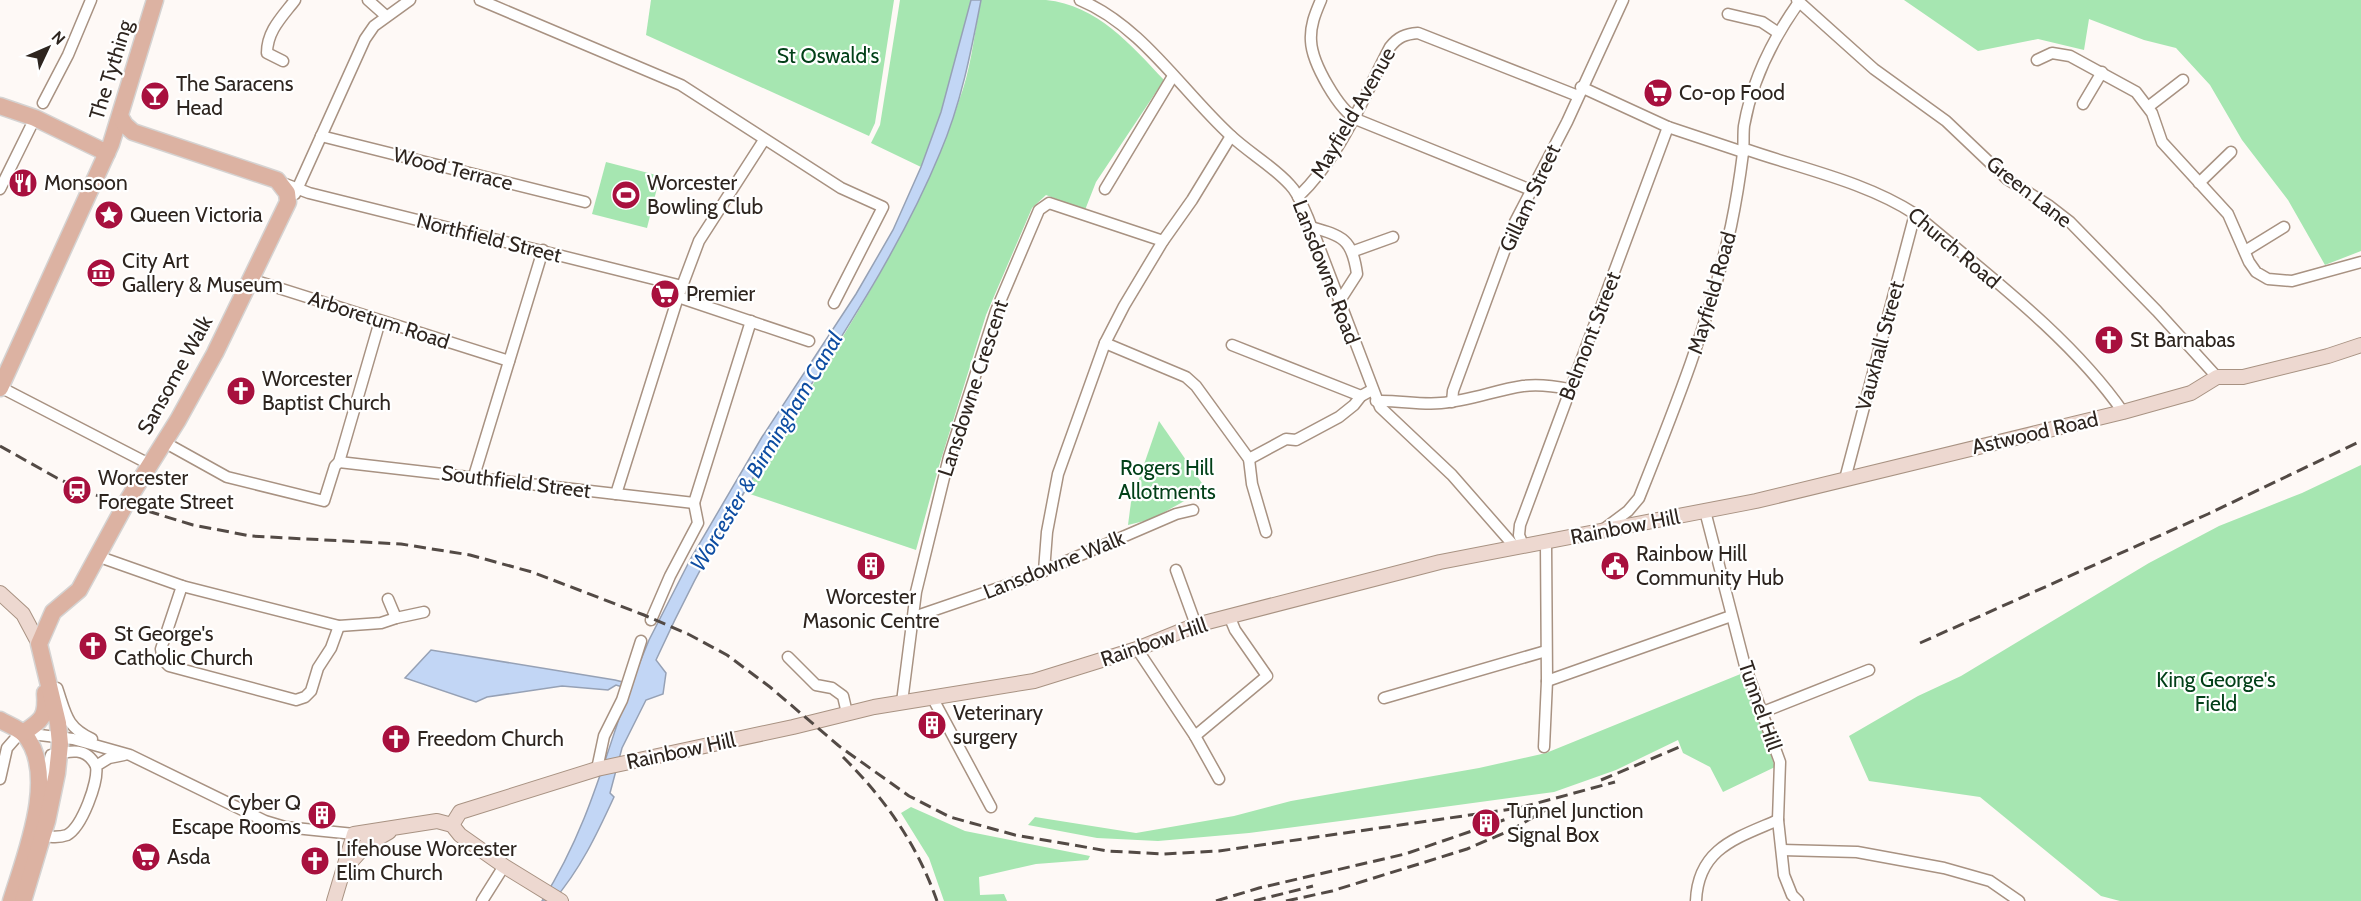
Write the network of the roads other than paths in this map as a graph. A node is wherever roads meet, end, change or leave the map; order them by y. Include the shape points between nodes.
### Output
1 (91, 0) edge
2 (155, 0) edge
3 (295, 0) edge
4 (368, 0) edge
5 (410, 0) edge
6 (480, 0) edge
7 (1082, 0) edge
8 (1320, 0) edge
9 (1623, 0) edge
10 (1798, 1) edge
11 (1728, 14) dead end
12 (386, 16) junction
13 (1777, 32) junction
14 (2037, 60) dead end
15 (283, 61) dead end
16 (2102, 72) junction
17 (1173, 76) junction
18 (2182, 80) dead end
19 (1580, 92) junction
20 (44, 103) dead end
21 (2083, 104) dead end
22 (0, 106) edge
23 (2148, 107) junction
24 (35, 118) junction
25 (121, 118) junction
26 (1354, 118) junction
27 (1668, 127) junction
28 (321, 136) junction
29 (1231, 136) junction
30 (764, 140) junction
31 (1743, 152) junction
32 (2231, 152) dead end
33 (107, 153) junction
34 (277, 180) junction
35 (2199, 183) junction
36 (0, 189) edge
37 (298, 189) junction
38 (1105, 189) dead end
39 (1531, 190) junction
40 (1298, 197) junction
41 (585, 202) dead end
42 (285, 211) junction
43 (1915, 214) junction
44 (1311, 227) junction
45 (2284, 227) dead end
46 (1394, 237) dead end
47 (1163, 242) junction
48 (543, 250) junction
49 (1354, 251) junction
50 (2245, 251) junction
51 (2361, 262) edge
52 (250, 279) junction
53 (682, 286) junction
54 (678, 297) junction
55 (1339, 302) junction
56 (834, 303) dead end
57 (380, 321) junction
58 (751, 321) junction
59 (809, 341) dead end
60 (1105, 343) junction
61 (1232, 345) dead end
62 (2361, 345) edge
63 (509, 362) junction
64 (2217, 377) junction
65 (0, 387) edge
66 (1569, 388) junction
67 (1374, 395) junction
68 (1361, 396) junction
69 (1452, 402) junction
70 (2123, 412) junction
71 (164, 442) junction
72 (1249, 459) junction
73 (339, 462) junction
74 (151, 465) junction
75 (474, 476) junction
76 (1845, 479) junction
77 (616, 494) junction
78 (694, 503) junction
79 (1193, 510) dead end
80 (1705, 511) junction
81 (1266, 532) dead end
82 (1600, 532) junction
83 (1546, 543) junction
84 (1519, 546) junction
85 (97, 556) junction
86 (1176, 570) dead end
87 (1044, 571) junction
88 (182, 586) junction
89 (0, 593) edge
90 (388, 599) dead end
91 (424, 612) dead end
92 (1731, 616) junction
93 (396, 618) junction
94 (914, 618) junction
95 (1230, 618) junction
96 (651, 620) dead end
97 (1196, 625) junction
98 (339, 626) junction
99 (641, 641) dead end
100 (1137, 649) junction
101 (40, 650) junction
102 (1546, 651) junction
103 (788, 657) dead end
104 (1869, 670) dead end
105 (1547, 681) junction
106 (932, 697) junction
107 (1384, 698) dead end
108 (902, 702) junction
109 (1763, 712) junction
110 (847, 713) junction
111 (0, 720) edge
112 (22, 733) junction
113 (1195, 736) junction
114 (59, 745) junction
115 (1544, 747) dead end
116 (125, 753) junction
117 (96, 766) junction
118 (599, 768) junction
119 (1219, 779) dead end
120 (0, 780) edge
121 (38, 805) junction
122 (991, 807) dead end
123 (1778, 820) junction
124 (452, 825) junction
125 (399, 826) junction
126 (354, 834) junction
127 (43, 836) junction
128 (1782, 850) junction
129 (504, 866) junction
130 (343, 871) junction
131 (11, 901) edge
132 (23, 901) edge
133 (334, 901) edge
134 (482, 901) edge
135 (561, 901) edge
136 (1696, 901) edge
137 (1798, 901) edge
138 (2019, 901) edge

1 - 20 street
2 - 25 main road, The Tything
3 - 15 street via 270,33 267,44 267,52
4 - 12 street
5 - 12 street, Sansome Walk
6 - 30 street via 681,85
7 - 17 street, Lansdowne Road via 1112,17
8 - 26 street via 1312,21 1315,58 1342,108
9 - 19 street, Gillam Street
10 - 13 street, Mayfield Road
10 - 64 street, Green Lane via 1874,69 1946,121 2007,179 2070,222
11 - 13 street via 1762,22
12 - 28 street, Sansome Walk via 365,39
13 - 31 street, Mayfield Road via 1756,77 1744,126
14 - 16 street via 2046,54 2060,53
16 - 21 street
16 - 23 street via 2136,92
17 - 29 street, Lansdowne Road
17 - 38 street
18 - 23 street
19 - 26 street, Mayfield Avenue via 1418,33 1407,34 1390,47
19 - 27 street, Mayfield Avenue
19 - 39 street, Gillam Street
22 - 24 main road
23 - 35 street via 2162,142
24 - 33 main road
24 - 36 street
25 - 33 main road, The Tything
25 - 34 main road via 133,132
26 - 39 street
26 - 40 street, Mayfield Avenue via 1318,178
27 - 31 street, Church Road
27 - 66 street, Belmont Street
28 - 37 street, Sansome Walk
28 - 41 street, Wood Terrace
29 - 40 street, Lansdowne Road via 1290,185
29 - 47 street
30 - 53 street via 699,242
30 - 56 street via 841,188 883,207
31 - 43 street, Church Road via 1748,150 1861,188
31 - 82 street, Mayfield Road via 1731,224 1691,366 1635,505
32 - 35 street
33 - 65 main road, The Tything
34 - 37 street, Northfield Street
34 - 42 main road via 287,193
35 - 50 street via 2228,214
37 - 42 street, Sansome Walk
37 - 48 street, Northfield Street
39 - 69 street, Gillam Street via 1485,298
40 - 44 street, Lansdowne Road
42 - 52 main road, Sansome Walk
43 - 70 street, Church Road via 2038,320 2096,376
43 - 76 street, Vauxhall Street
44 - 49 street via 1336,234
44 - 55 street, Lansdowne Road
45 - 50 street
46 - 49 street
47 - 60 street
47 - 94 street, Lansdowne Crescent via 1049,203 1038,210 996,311 949,457 916,592
48 - 53 street, Northfield Street
48 - 63 street
49 - 55 street via 1358,274
50 - 51 street via 2256,272 2275,281 2292,281
52 - 57 street, Arboretum Road
52 - 71 main road, Sansome Walk via 215,353
53 - 54 street
54 - 58 street
54 - 77 street
55 - 67 street, Lansdowne Road
57 - 63 street, Arboretum Road
57 - 73 street
58 - 59 street
58 - 78 street
60 - 72 street via 1186,377
60 - 87 street via 1058,474
61 - 68 street
62 - 64 main road, Astwood Road via 2243,377
63 - 75 street
64 - 70 main road, Astwood Road via 2190,393
65 - 74 street
66 - 69 street via 1522,386
66 - 84 street, Belmont Street via 1520,525
67 - 68 street
67 - 69 street via 1423,404
67 - 84 street, Lansdowne Road via 1388,417 1434,456
68 - 72 street via 1339,417
70 - 76 main road, Astwood Road
71 - 73 street via 227,477 324,501
71 - 74 main road, Sansome Walk
72 - 81 street
73 - 75 street, Southfield Street
74 - 85 main road, Sansome Walk
75 - 77 street, Southfield Street
76 - 80 main road, Astwood Road
77 - 78 street, Southfield Street
78 - 96 street via 698,523
79 - 87 street, Lansdowne Walk
80 - 82 main road, Rainbow Hill
80 - 92 street, Tunnel Hill
82 - 83 main road, Rainbow Hill
83 - 84 main road, Rainbow Hill
83 - 102 street
84 - 95 main road, Rainbow Hill via 1440,562
85 - 88 street
85 - 101 main road, Sansome Walk via 78,590 53,612
86 - 97 street
87 - 94 street, Lansdowne Walk
88 - 98 street
88 - 98 street via 161,649 163,660 169,666 296,700 310,691
89 - 101 main road via 23,614
90 - 93 street
91 - 93 street
92 - 105 street
92 - 109 street, Tunnel Hill
93 - 98 street
94 - 108 street, Lansdowne Crescent
95 - 97 main road, Rainbow Hill
95 - 113 street via 1234,630 1267,676
97 - 100 main road, Rainbow Hill
99 - 118 street via 622,700 604,736
100 - 106 main road, Rainbow Hill via 1034,681
100 - 113 street
101 - 112 main road via 46,707 39,722
101 - 114 main road
101 - 116 street via 76,732
102 - 105 street
102 - 107 street
103 - 110 street via 816,685 832,688 843,696
104 - 109 street
105 - 115 street
106 - 108 main road, Rainbow Hill
106 - 122 street
108 - 110 main road, Rainbow Hill
109 - 123 street, Tunnel Hill via 1780,762
110 - 118 main road, Rainbow Hill
111 - 112 main road
112 - 114 street
112 - 120 street via 7,748
112 - 121 main road via 38,770
113 - 119 street
114 - 116 street
114 - 117 street via 84,752
114 - 121 street via 49,757
114 - 127 main road
116 - 117 street
116 - 126 street via 265,821 285,827
117 - 127 street via 88,804 74,830 56,837
118 - 124 main road, Rainbow Hill via 460,812
121 - 131 main road
123 - 128 street, Tunnel Hill
123 - 136 street via 1714,853 1705,866
124 - 125 main road via 437,821
124 - 129 main road
125 - 126 main road
125 - 130 main road via 366,845
126 - 130 main road
127 - 132 main road
128 - 137 street, Tunnel Hill via 1784,875
128 - 138 street via 1857,852 1944,868 1990,880
129 - 134 street
129 - 135 main road
130 - 133 main road

